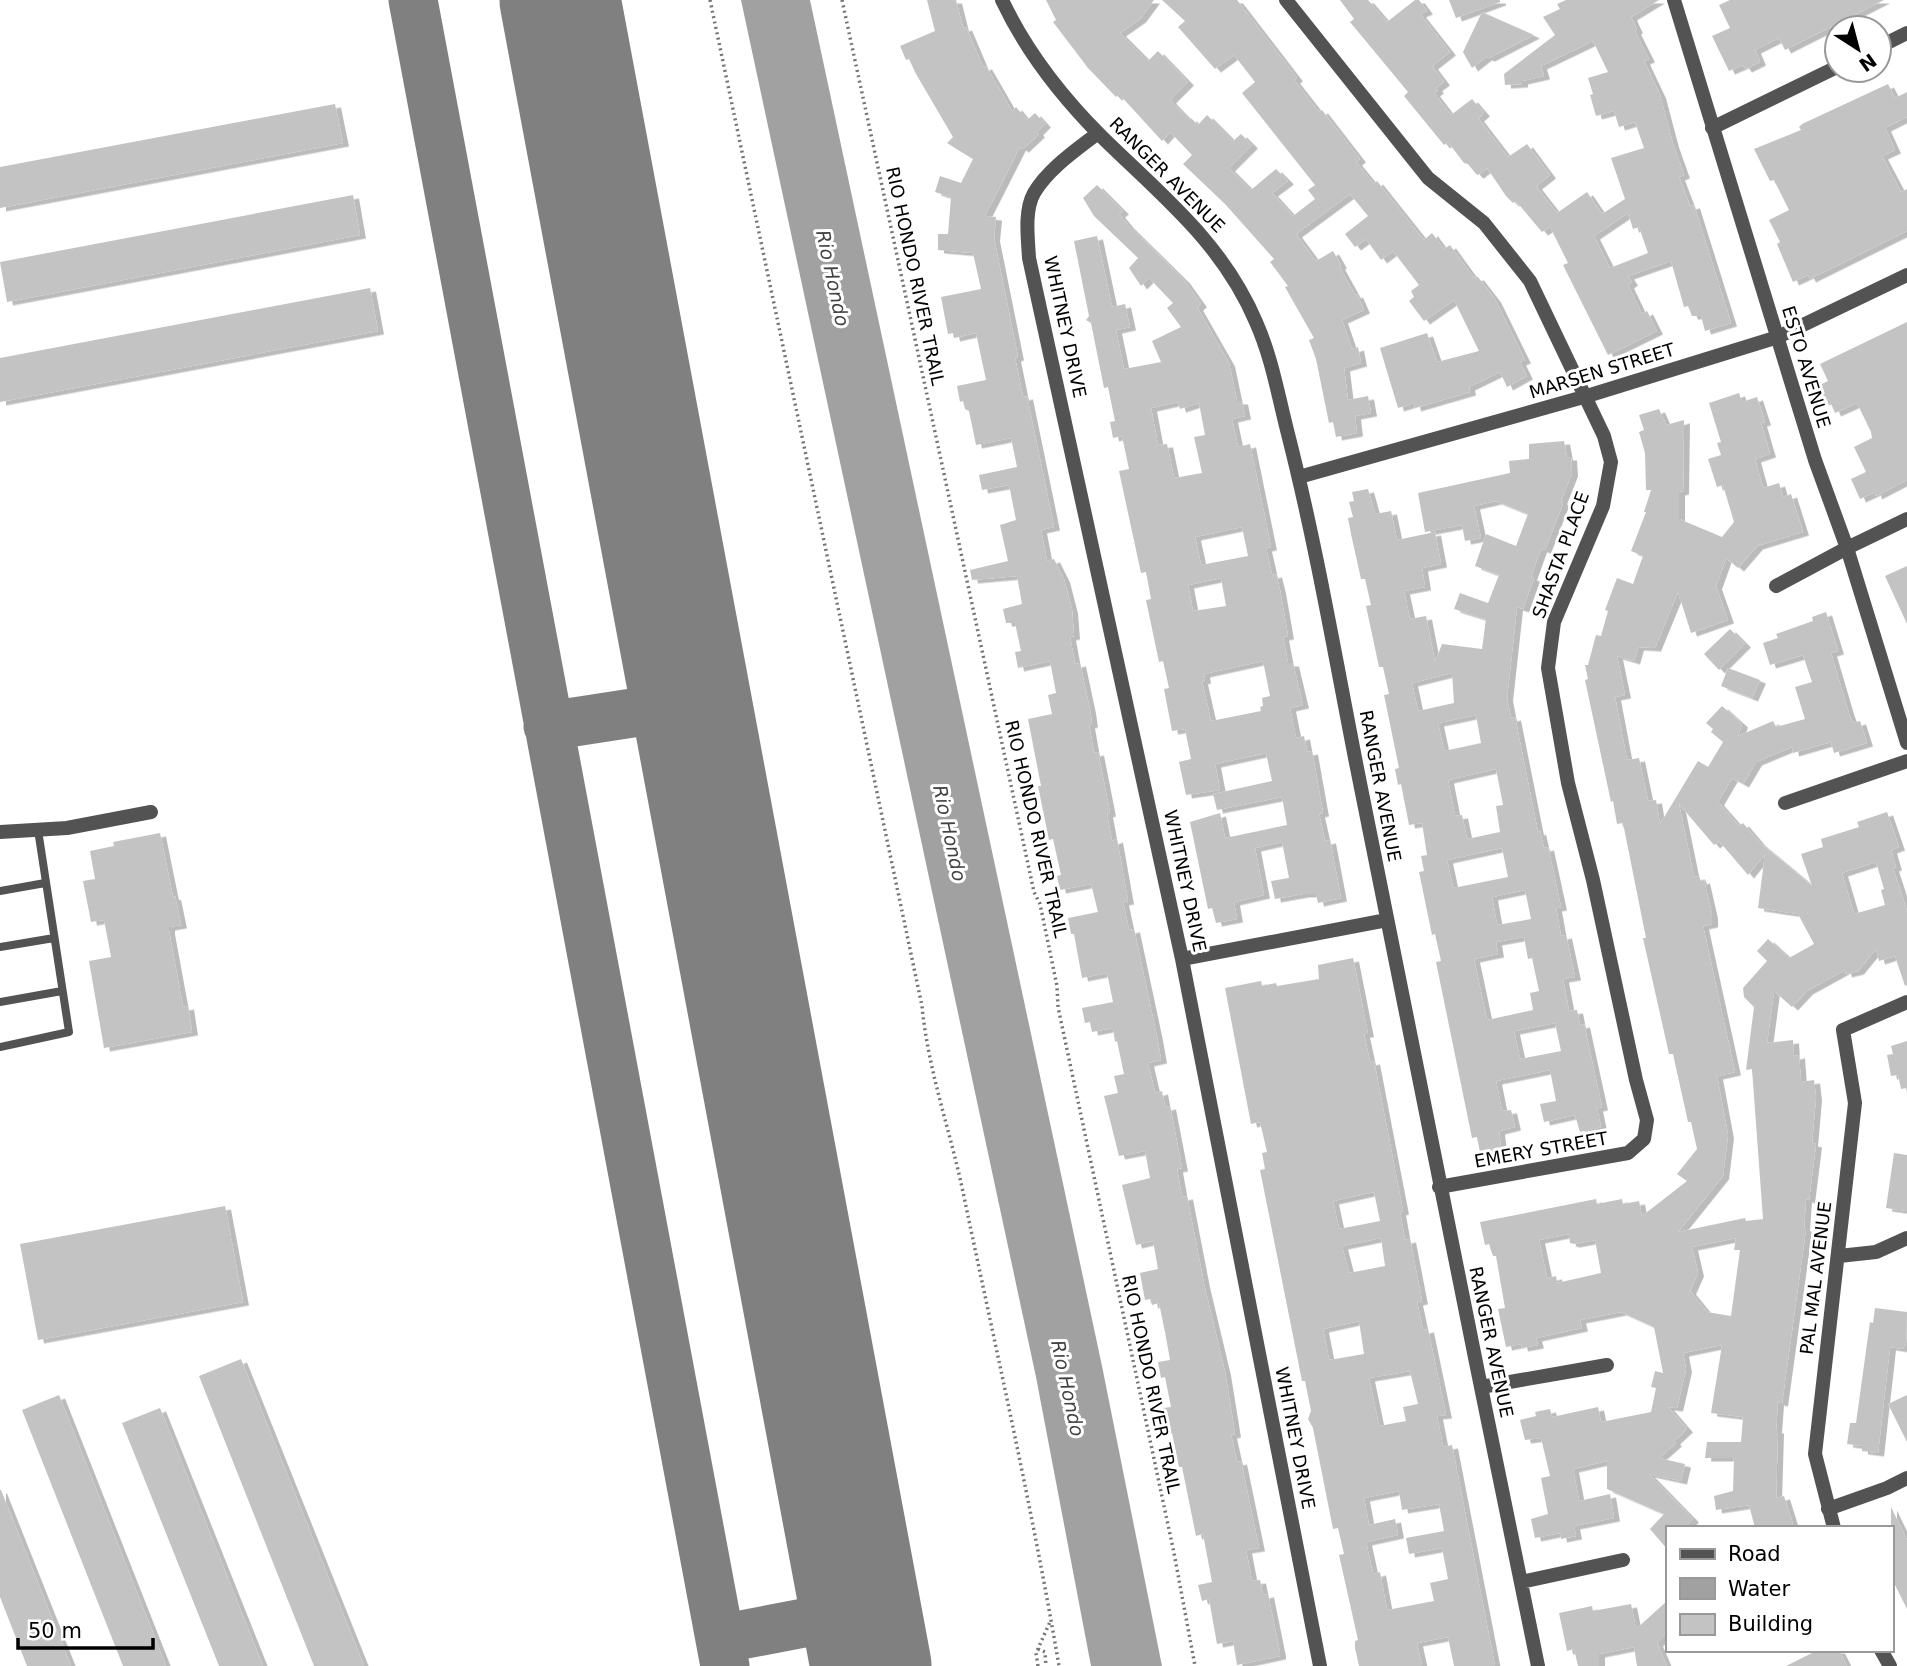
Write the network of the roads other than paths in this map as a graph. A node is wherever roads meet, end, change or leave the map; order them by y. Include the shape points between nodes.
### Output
1 (1002, 0) edge
2 (1286, 0) edge
3 (1674, 0) edge
4 (1823, 74) edge
5 (1712, 128) junction
6 (1098, 132) junction
7 (1907, 275) edge
8 (1778, 337) junction
9 (1587, 397) junction
10 (1299, 477) junction
11 (1907, 519) edge
12 (1847, 548) junction
13 (1776, 586) dead end
14 (1907, 743) edge
15 (1907, 761) edge
16 (1784, 803) dead end
17 (151, 813) dead end
18 (38, 830) junction
19 (0, 832) edge
20 (45, 883) junction
21 (0, 891) edge
22 (1387, 920) junction
23 (54, 938) junction
24 (0, 947) edge
25 (1182, 959) junction
26 (62, 991) junction
27 (0, 1002) edge
28 (1907, 1002) edge
29 (0, 1048) edge
30 (1644, 1139) joint
31 (1439, 1187) junction
32 (1907, 1238) edge
33 (1839, 1256) junction
34 (1607, 1365) dead end
35 (1481, 1387) junction
36 (1907, 1478) edge
37 (1828, 1509) junction
38 (1833, 1526) edge
39 (1623, 1560) dead end
40 (1521, 1582) junction
41 (1320, 1666) edge
42 (1538, 1666) edge

1 - 6 street, RANGER AVENUE via 1013,25 1048,76
2 - 9 street, SHASTA PLACE via 1428,178 1484,223 1530,281
3 - 5 street, ESTO AVENUE
4 - 5 street
5 - 8 street, ESTO AVENUE
6 - 10 street, RANGER AVENUE via 1204,236 1233,276 1272,358
6 - 25 street, WHITNEY DRIVE via 1033,194 1027,222 1029,258
7 - 8 street, MARSEN STREET
8 - 9 street, MARSEN STREET
8 - 12 street, ESTO AVENUE
9 - 10 street, MARSEN STREET
9 - 30 street, SHASTA PLACE via 1611,462 1603,506 1554,622 1548,668 1568,783 1647,1120
10 - 22 street, RANGER AVENUE
11 - 12 street
12 - 13 street
12 - 14 street, ESTO AVENUE
15 - 16 street
17 - 18 street
18 - 19 street
18 - 20 lane
20 - 21 lane
20 - 23 lane
22 - 25 street
22 - 31 street, RANGER AVENUE
23 - 24 lane
23 - 26 lane
25 - 41 street, WHITNEY DRIVE
26 - 27 lane
26 - 29 lane via 69,1032
28 - 33 street, PAL MAL AVENUE via 1843,1031 1855,1103
30 - 31 street, EMERY STREET via 1628,1153 1608,1158
31 - 35 street, RANGER AVENUE
32 - 33 street via 1876,1252
33 - 37 street, PAL MAL AVENUE via 1815,1454
34 - 35 street
35 - 40 street, RANGER AVENUE
36 - 37 street
37 - 38 street, PAL MAL AVENUE
39 - 40 street
40 - 42 street, RANGER AVENUE

